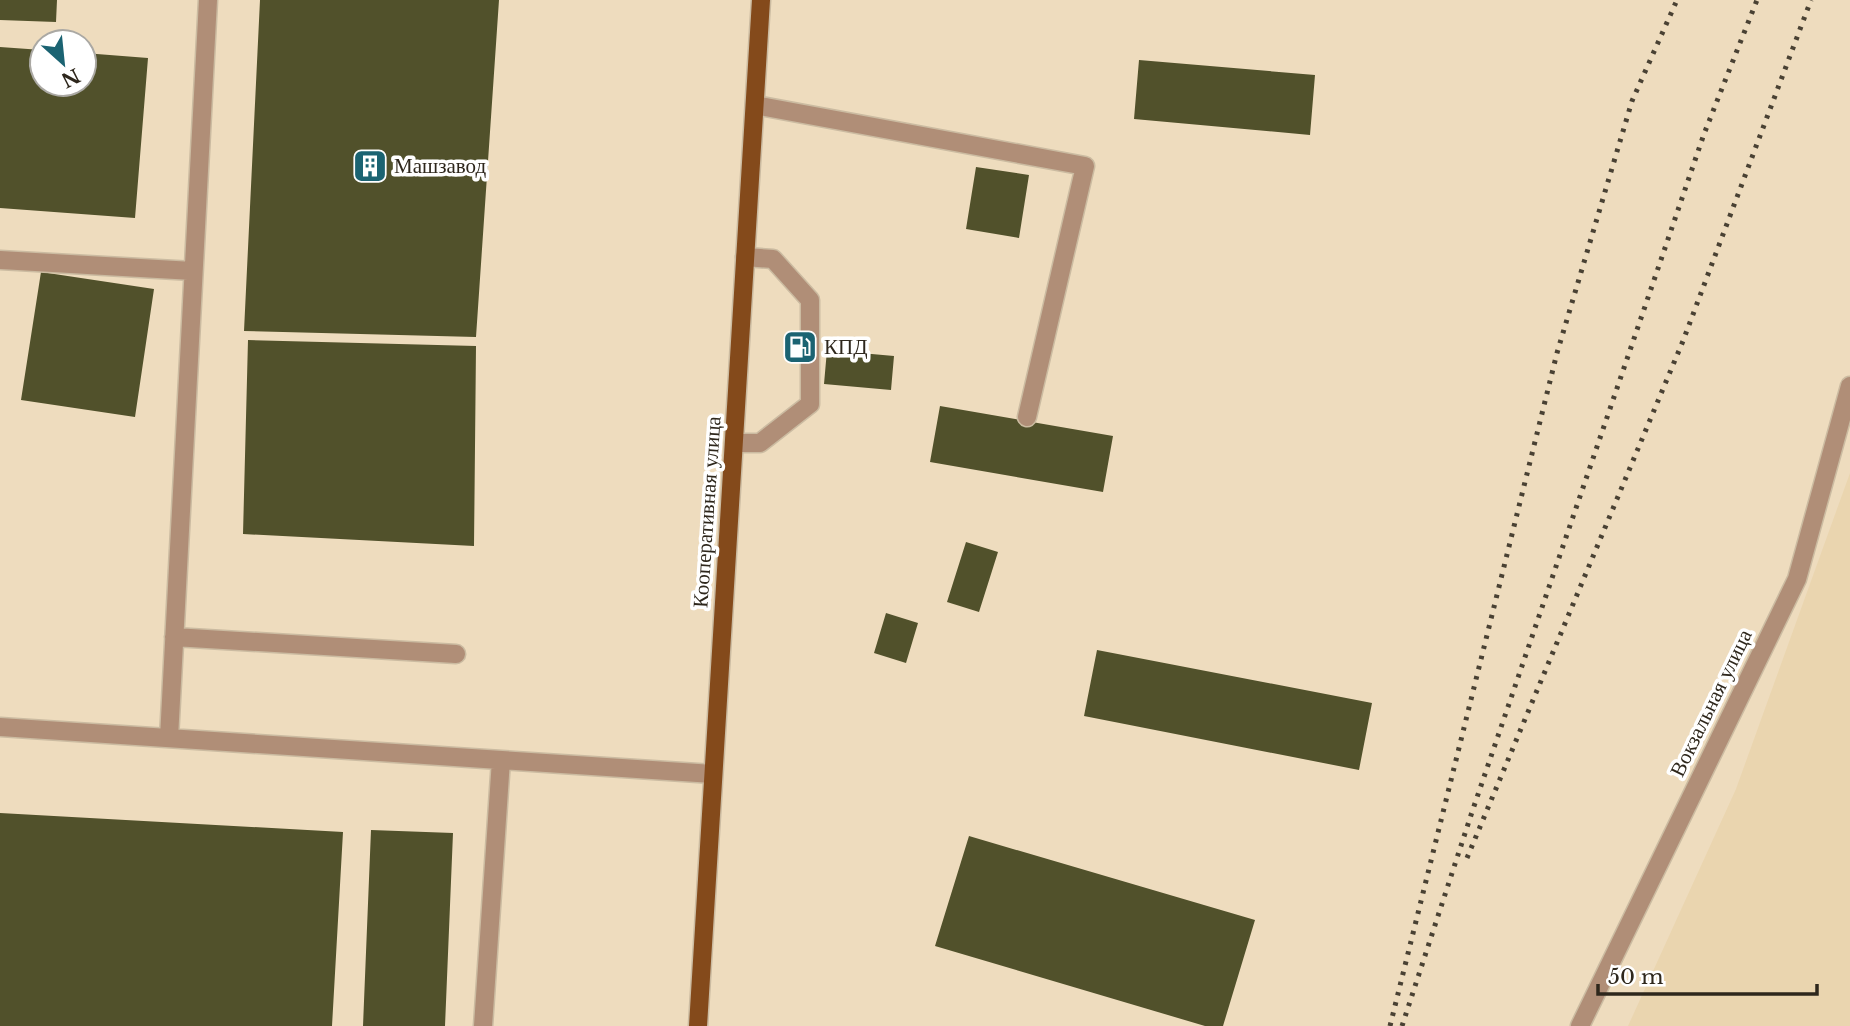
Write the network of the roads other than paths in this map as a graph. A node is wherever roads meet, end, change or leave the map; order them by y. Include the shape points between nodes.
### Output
1 (208, 0) edge
2 (761, 0) edge
3 (755, 105) junction
4 (745, 257) junction
5 (0, 260) edge
6 (193, 271) junction
7 (1850, 386) edge
8 (1027, 417) dead end
9 (734, 443) junction
10 (174, 637) junction
11 (456, 654) dead end
12 (0, 727) edge
13 (169, 738) junction
14 (501, 760) junction
15 (713, 774) junction
16 (483, 1026) edge
17 (698, 1026) edge
18 (1580, 1026) edge

1 - 6 street
2 - 3 main road, Кооперативная улица
3 - 4 main road, Кооперативная улица
3 - 8 street via 1085,166
4 - 9 main road, Кооперативная улица
4 - 9 street via 774,260 810,300 810,404 760,443
5 - 6 street
6 - 10 street
7 - 18 street, Вокзальная улица via 1797,579
9 - 15 main road, Кооперативная улица
10 - 11 street
10 - 13 street
12 - 13 street
13 - 14 street
14 - 15 street
14 - 16 street
15 - 17 main road, Кооперативная улица

